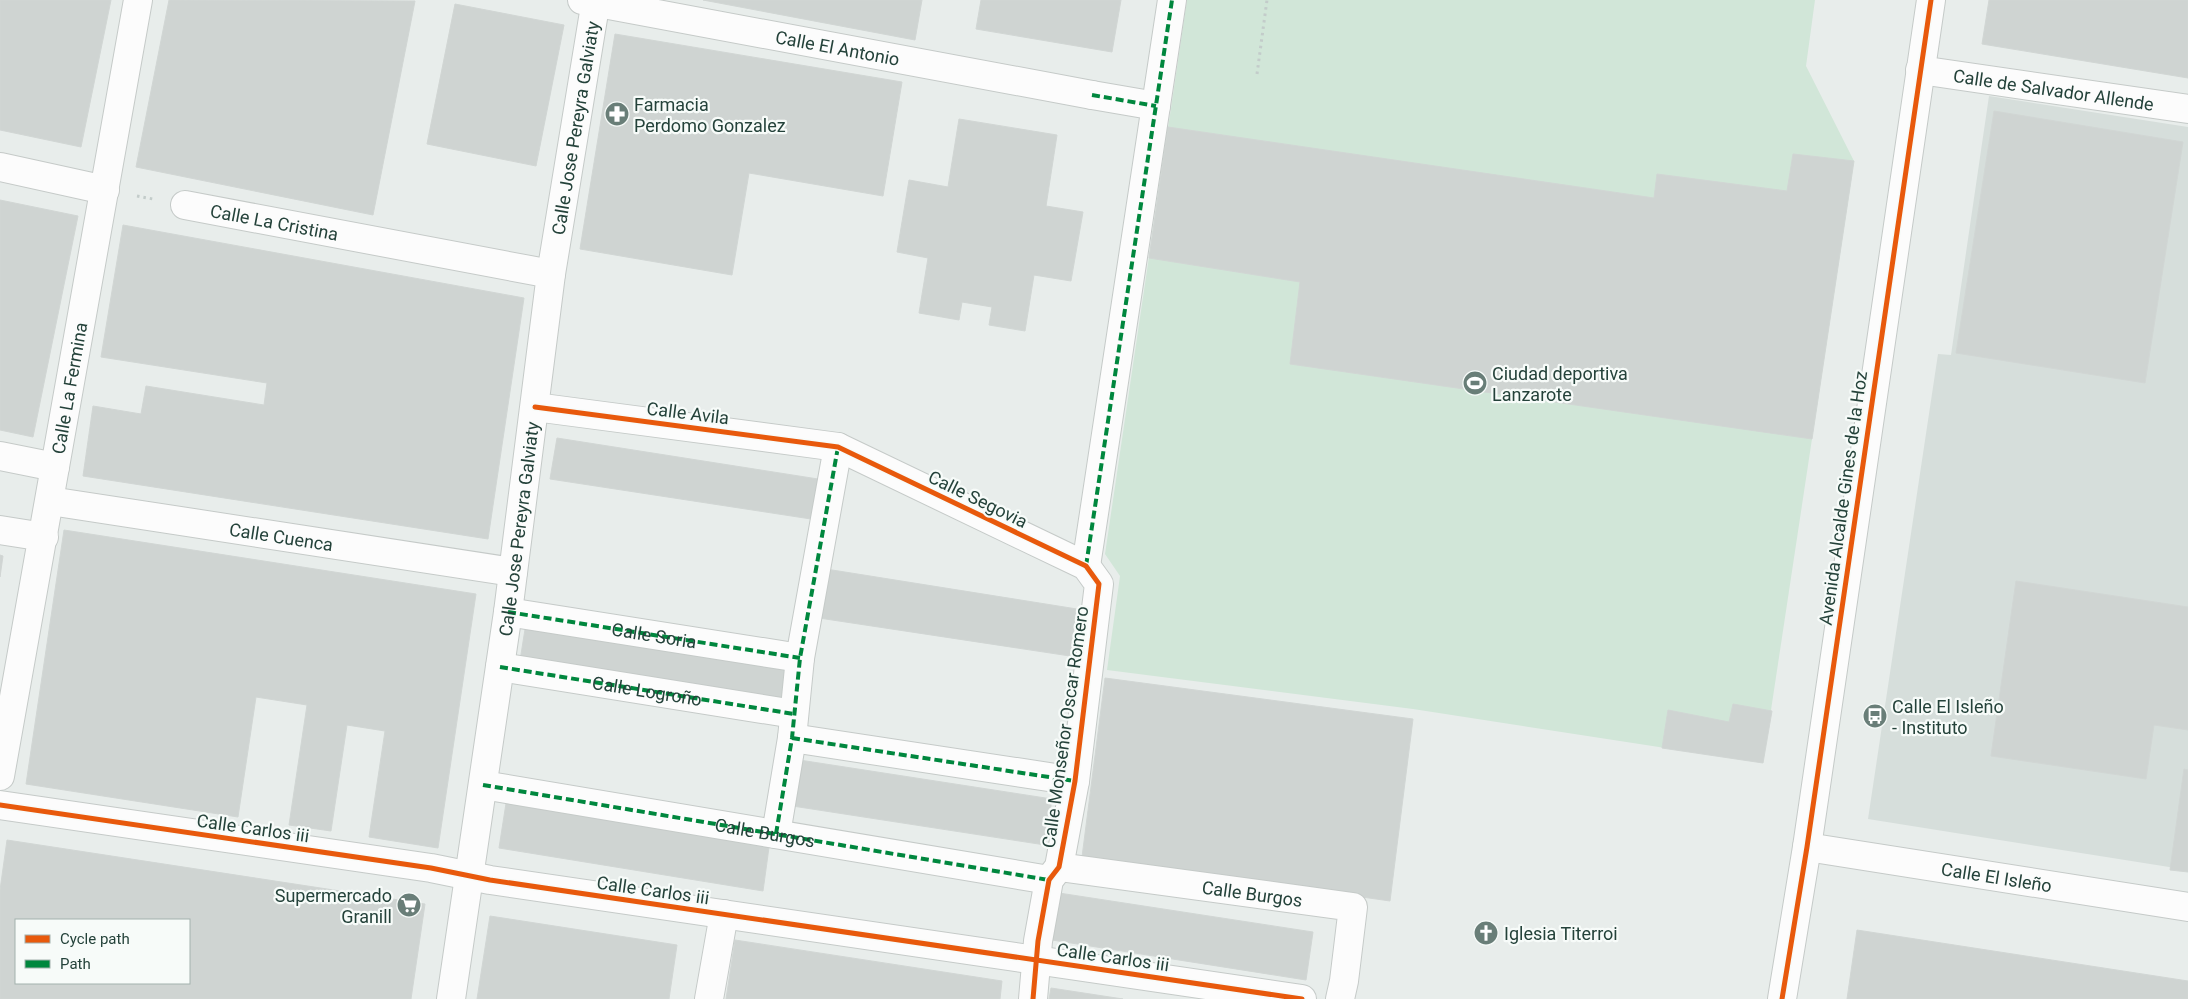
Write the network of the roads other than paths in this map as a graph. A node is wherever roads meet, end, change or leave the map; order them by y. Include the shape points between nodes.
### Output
1 (138, 0) edge
2 (1172, 0) edge
3 (1931, 0) edge
4 (591, 1) edge
5 (1920, 70) junction
6 (1156, 106) junction
7 (2188, 108) edge
8 (0, 167) edge
9 (105, 190) junction
10 (184, 205) road end
11 (551, 274) junction
12 (534, 407) junction
13 (838, 447) junction
14 (0, 456) edge
15 (55, 467) junction
16 (50, 501) junction
17 (0, 530) edge
18 (44, 537) junction
19 (513, 572) junction
20 (1092, 575) junction
21 (508, 612) junction
22 (800, 658) junction
23 (500, 667) junction
24 (793, 726) junction
25 (0, 776) edge
26 (1074, 781) junction
27 (483, 785) junction
28 (0, 805) edge
29 (776, 834) junction
30 (1807, 847) junction
31 (1054, 874) junction
32 (470, 875) junction
33 (2188, 907) edge
34 (724, 914) junction
35 (1036, 960) junction
36 (1292, 998) edge
37 (451, 999) edge
38 (710, 999) edge
39 (1032, 999) edge
40 (1340, 999) edge
41 (1782, 999) edge

1 - 9 street, Calle La Fermina
2 - 6 street, Calle Monseñor Oscar Romero
3 - 5 street, Avenida Alcalde Gines de la Hoz
4 - 6 street, Calle El Antonio
4 - 11 street, Calle Jose Pereyra Galviaty
5 - 7 street, Calle de Salvador Allende
5 - 30 street, Avenida Alcalde Gines de la Hoz
6 - 20 street, Calle Monseñor Oscar Romero
8 - 9 street
9 - 15 street, Calle La Fermina
10 - 11 street, Calle La Cristina
11 - 12 street, Calle Jose Pereyra Galviaty
12 - 13 street, Calle Avila
12 - 19 street, Calle Jose Pereyra Galviaty
13 - 20 street, Calle Segovia
13 - 22 street
14 - 15 street
15 - 16 street, Calle La Fermina
16 - 18 street, Calle La Fermina
16 - 19 street, Calle Cuenca
17 - 18 street
18 - 25 street, Calle La Fermina
19 - 21 street, Calle Jose Pereyra Galviaty
20 - 26 street, Calle Monseñor Oscar Romero
21 - 22 street, Calle Soria
21 - 23 street, Calle Jose Pereyra Galviaty
22 - 24 street
23 - 24 street, Calle Logroño
23 - 27 street, Calle Jose Pereyra Galviaty
24 - 26 street, Calle Logroño
24 - 29 street
26 - 31 street, Calle Monseñor Oscar Romero
27 - 29 street, Calle Burgos
27 - 32 street, Calle Jose Pereyra Galviaty
28 - 32 street, Calle Carlos iii
29 - 31 street, Calle Burgos
30 - 33 street, Calle El Isleño
30 - 41 street, Avenida Alcalde Gines de la Hoz
31 - 35 street, Calle Monseñor Oscar Romero
31 - 40 street, Calle Burgos via 1353,907
32 - 34 street, Calle Carlos iii
32 - 37 street, Calle Jose Pereyra Galviaty
34 - 35 street, Calle Carlos iii
34 - 38 street
35 - 36 street, Calle Carlos iii
35 - 39 street, Calle Monseñor Oscar Romero

